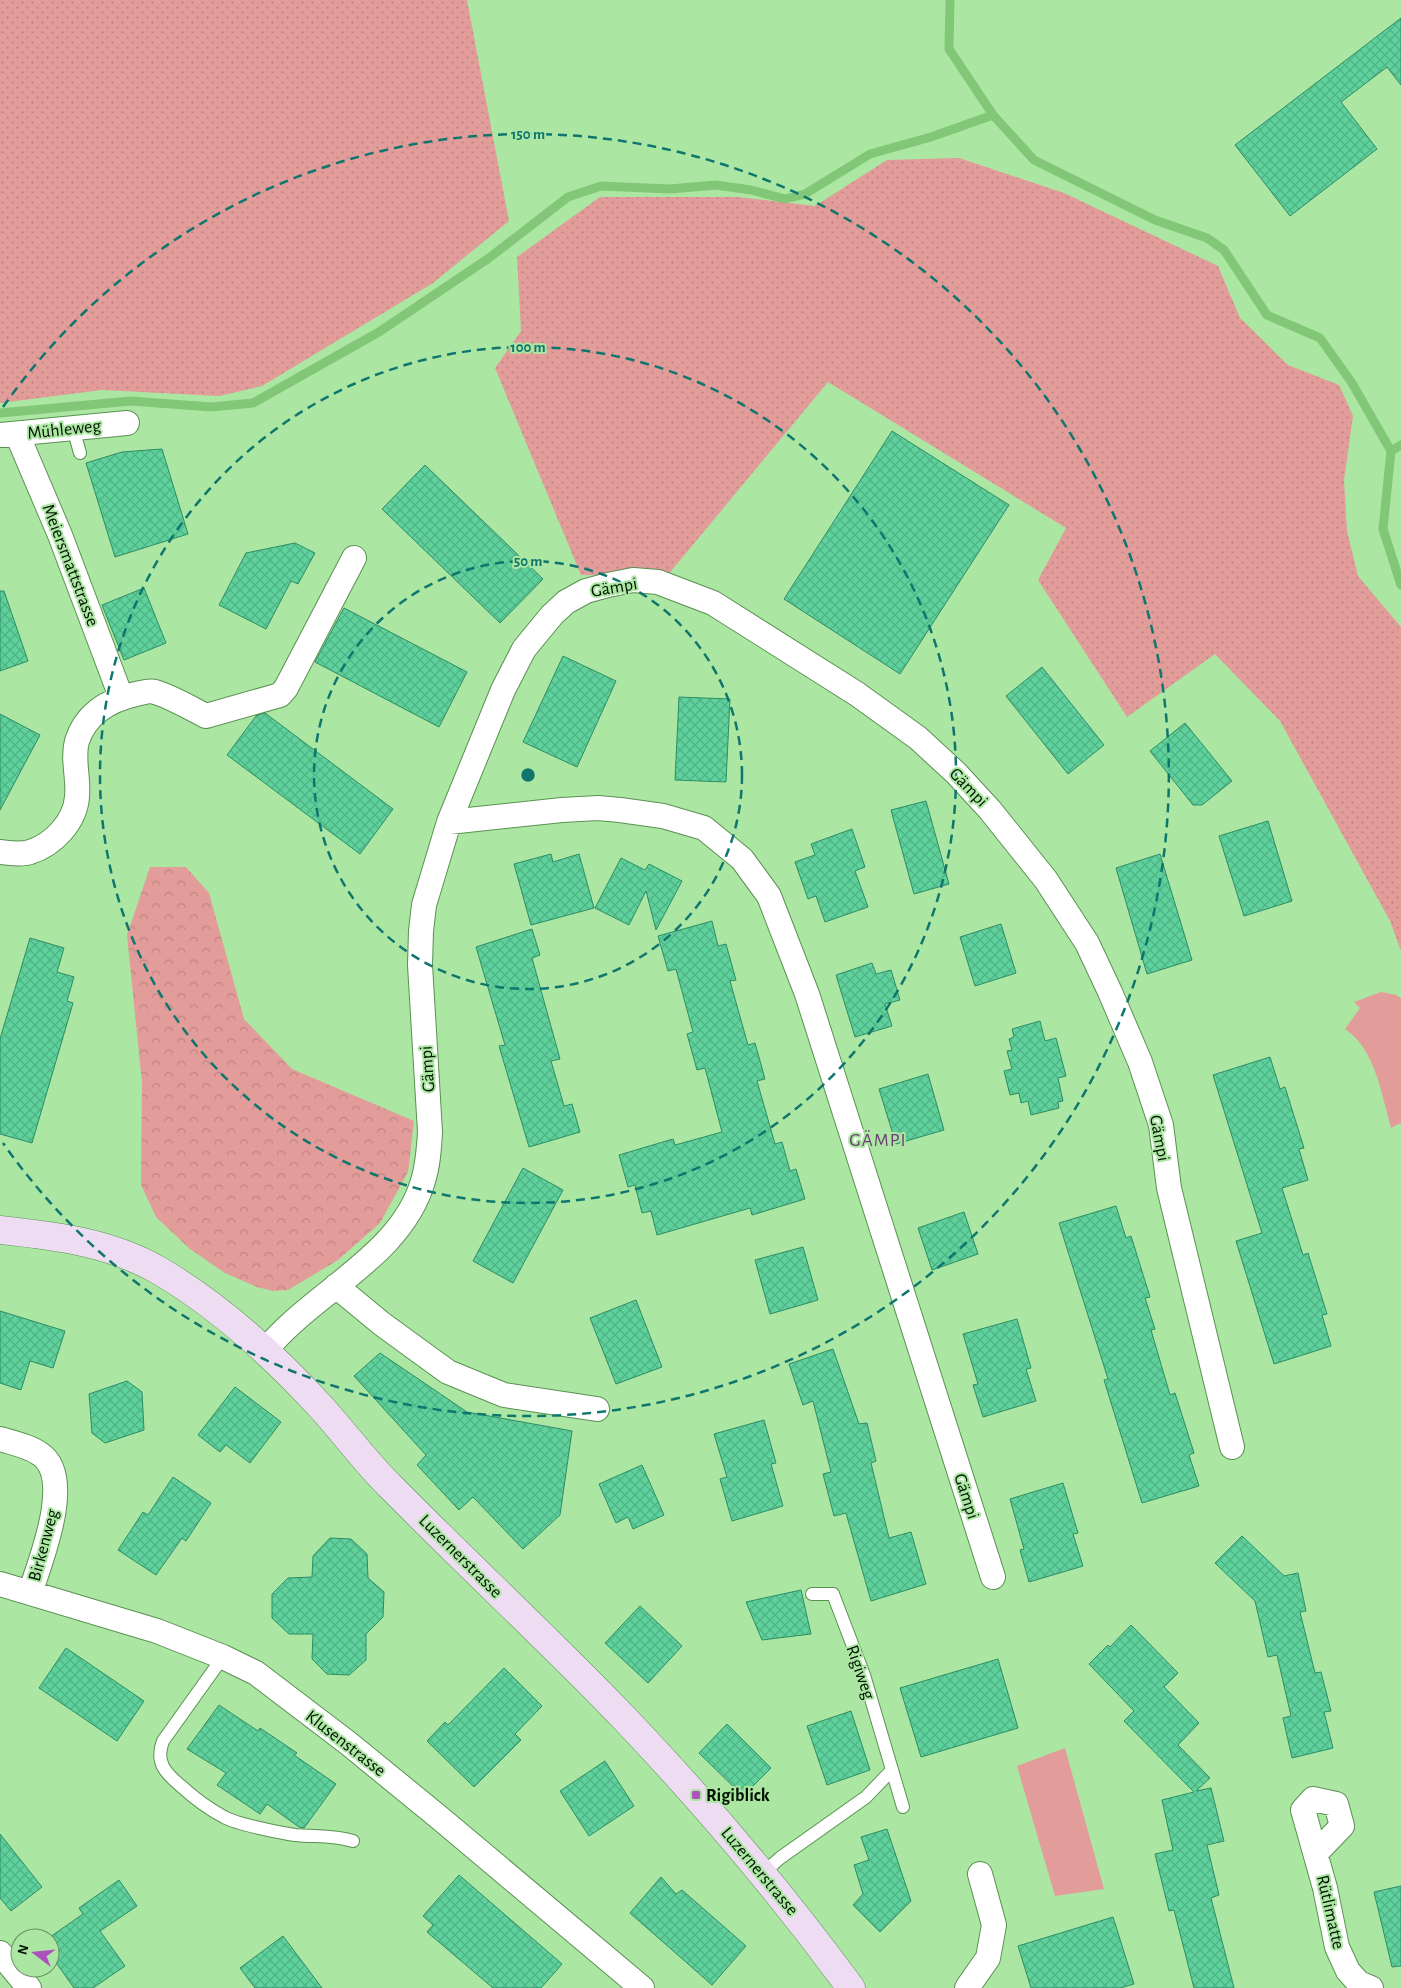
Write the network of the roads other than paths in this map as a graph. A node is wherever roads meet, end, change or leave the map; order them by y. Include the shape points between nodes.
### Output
1 (127, 423) dead end
2 (73, 428) junction
3 (9, 434) edge
4 (80, 452) dead end
5 (354, 558) dead end
6 (121, 697) junction
7 (449, 822) junction
8 (0, 852) edge
9 (0, 1230) edge
10 (336, 1286) junction
11 (266, 1351) junction
12 (597, 1410) dead end
13 (0, 1439) edge
14 (1232, 1447) dead end
15 (993, 1576) dead end
16 (0, 1584) edge
17 (30, 1593) junction
18 (812, 1594) dead end
19 (223, 1657) junction
20 (891, 1771) junction
21 (903, 1807) dead end
22 (353, 1841) dead end
23 (1316, 1853) dead end
24 (763, 1874) junction
25 (980, 1874) dead end
26 (0, 1953) edge
27 (29, 1988) edge
28 (642, 1988) edge
29 (851, 1988) edge
30 (967, 1988) edge
31 (1371, 1988) edge

1 - 2 street, Mühleweg
2 - 3 street, Mühleweg
2 - 4 lane
3 - 6 street, Meiersmattstrasse via 60,535
5 - 6 street via 280,695 206,716 153,691
6 - 8 street via 93,714 80,734 75,757 77,800 71,818 60,834 30,852
7 - 10 street, Gämpi via 424,905 421,931 420,965 430,1132 426,1168 411,1208 392,1237
7 - 14 street, Gämpi via 503,690 537,631 566,602 586,591 633,580 658,582 713,603 857,694 918,738 990,810 1046,880 1087,943 1110,992 1140,1062 1161,1125 1169,1188
7 - 15 street, Gämpi via 598,808 663,816 704,828 742,859 769,896 807,994
9 - 11 main road, Luzernerstrasse via 55,1236 126,1254 188,1289
10 - 11 street, Gämpi via 286,1328
10 - 12 street via 448,1372 504,1395
11 - 24 main road, Luzernerstrasse via 320,1406 389,1486 623,1718 696,1795
13 - 17 street, Birkenweg via 41,1454 50,1464 55,1483 56,1504
16 - 17 street, Klusenstrasse
17 - 19 street, Klusenstrasse via 142,1626
18 - 20 lane, Rigiweg via 833,1594 864,1675
19 - 22 lane via 159,1750 160,1761 171,1778 226,1819 291,1834
19 - 28 street, Klusenstrasse via 256,1673 348,1743
20 - 21 lane, Rigiweg
20 - 24 lane via 866,1797 780,1858
23 - 31 street, Rütlimatte via 1336,1947 1348,1971
24 - 29 main road, Luzernerstrasse
25 - 30 street via 994,1925 988,1958
26 - 27 street

